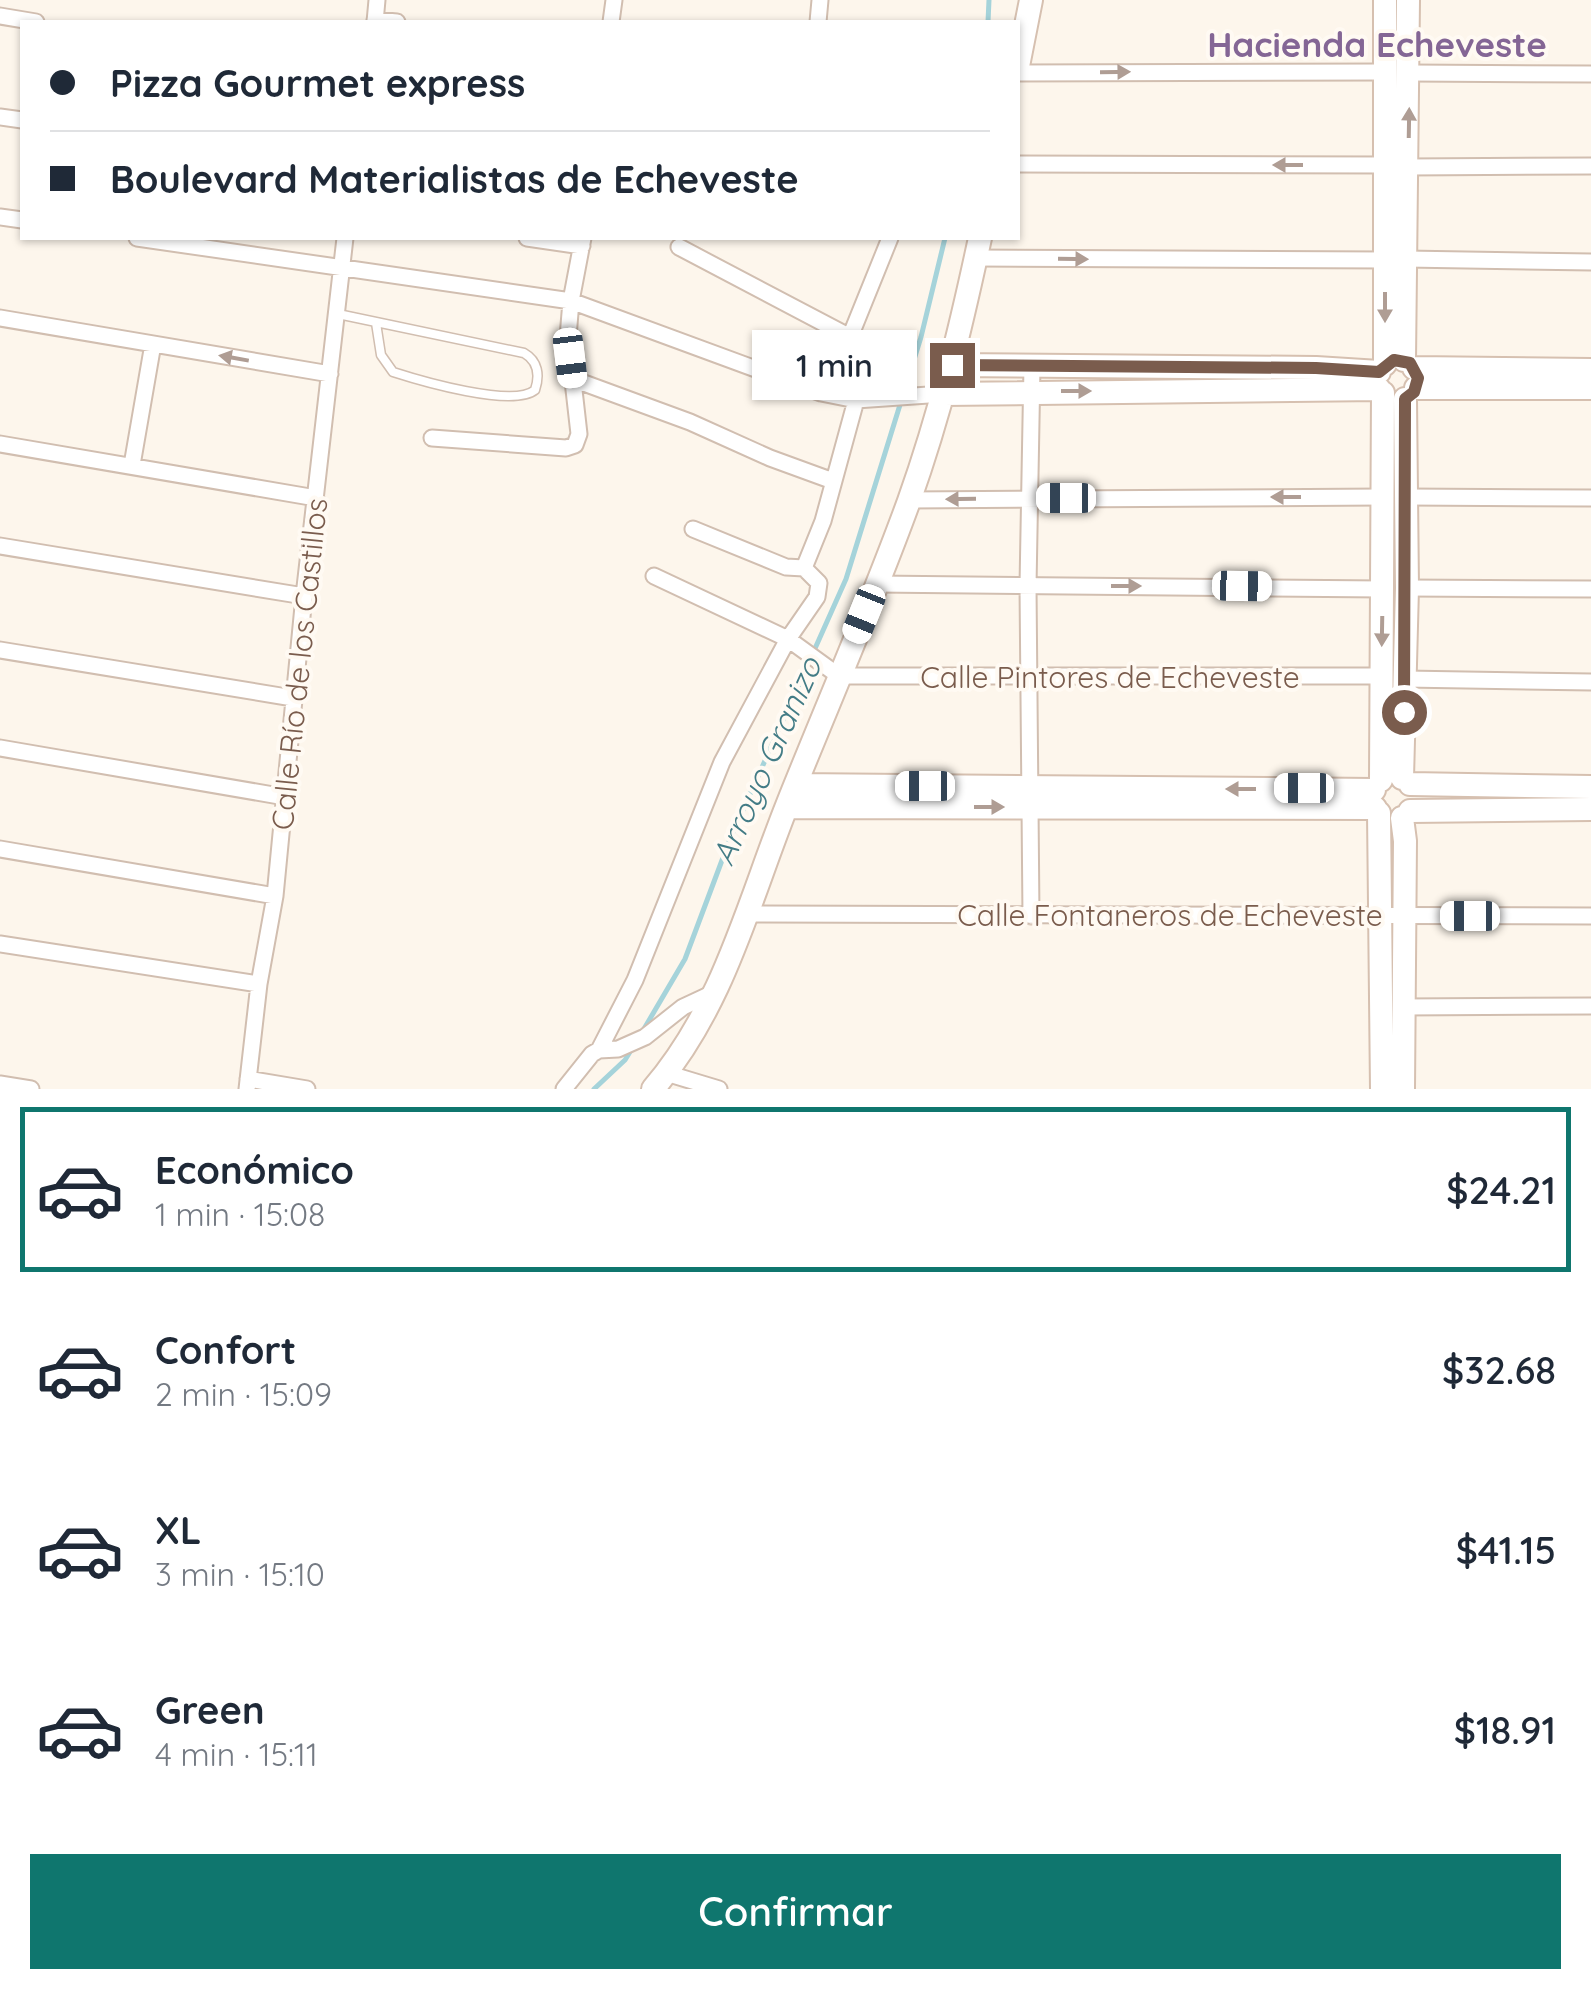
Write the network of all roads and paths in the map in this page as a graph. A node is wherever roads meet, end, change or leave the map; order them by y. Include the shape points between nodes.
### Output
1 (1032, 0) edge
2 (1385, 0) edge
3 (1408, 0) edge
4 (1020, 59) edge
5 (1020, 69) edge
6 (1385, 72) junction
7 (1410, 73) junction
8 (1591, 74) edge
9 (1020, 164) edge
10 (1397, 166) junction
11 (1591, 166) edge
12 (151, 240) edge
13 (344, 240) edge
14 (554, 240) edge
15 (889, 240) edge
16 (582, 242) edge
17 (679, 247) dead end
18 (978, 248) edge
19 (1395, 260) junction
20 (1591, 262) edge
21 (341, 268) junction
22 (570, 301) junction
23 (338, 314) junction
24 (0, 318) edge
25 (376, 323) junction
26 (850, 337) junction
27 (152, 344) junction
28 (952, 365) junction
29 (1032, 366) junction
30 (1591, 370) edge
31 (330, 374) junction
32 (573, 379) junction
33 (1396, 379) junction
34 (1591, 388) edge
35 (1031, 392) junction
36 (944, 394) junction
37 (861, 399) junction
38 (432, 438) dead end
39 (0, 444) edge
40 (132, 465) junction
41 (833, 481) junction
42 (1395, 497) junction
43 (316, 498) junction
44 (1029, 498) junction
45 (1591, 498) edge
46 (909, 500) junction
47 (693, 528) dead end
48 (0, 546) edge
49 (804, 568) junction
50 (654, 576) dead end
51 (876, 584) junction
52 (1028, 586) junction
53 (1407, 588) junction
54 (1382, 589) junction
55 (1591, 589) edge
56 (304, 596) junction
57 (794, 643) junction
58 (0, 650) edge
59 (839, 676) junction
60 (1030, 678) junction
61 (1393, 678) junction
62 (1591, 682) edge
63 (293, 698) junction
64 (0, 748) edge
65 (796, 784) junction
66 (1591, 787) edge
67 (285, 797) junction
68 (1029, 797) junction
69 (1392, 798) junction
70 (786, 807) junction
71 (1591, 809) edge
72 (0, 849) edge
73 (275, 896) junction
74 (749, 914) junction
75 (1031, 916) junction
76 (1393, 916) junction
77 (1591, 916) edge
78 (0, 944) edge
79 (259, 984) junction
80 (717, 991) junction
81 (1591, 1006) edge
82 (1403, 1007) junction
83 (599, 1050) junction
84 (659, 1081) edge
85 (0, 1084) edge
86 (248, 1084) edge
87 (31, 1089) edge
88 (307, 1089) edge
89 (564, 1089) edge
90 (719, 1089) edge
91 (1382, 1089) edge
92 (1403, 1089) edge

1 - 4 street
2 - 6 street
3 - 7 street
5 -> 6 street
6 - 10 street
7 - 8 street
10 -> 7 street
10 -> 9 street
10 - 11 street
10 - 19 street
12 - 21 street
13 - 21 street, Calle Río de los Castillos
14 - 16 street
15 - 26 street
16 - 22 street
17 - 26 street
18 -> 19 street
18 - 28 street
19 - 20 street
19 - 33 street
21 - 22 street
21 - 23 street, Calle Río de los Castillos
22 - 32 street
22 - 37 street via 821,393
23 - 25 lane
23 - 31 street, Calle Río de los Castillos
24 - 27 street
25 - 25 lane via 524,353 537,369 536,390 520,397 495,395 393,372 381,356
26 - 37 street via 862,352
31 -> 27 street
27 - 40 street
28 - 29 street
28 - 36 street
29 - 33 street via 1316,368
29 - 35 street
30 - 33 street
31 - 43 street, Calle Río de los Castillos
32 - 38 street via 575,446
32 - 41 street
33 - 34 street
35 -> 33 street
33 - 42 street
35 - 36 street
35 - 44 street
36 - 37 street
36 - 46 street
37 - 41 street
39 - 40 street
40 - 43 street
41 - 49 street
42 -> 44 street
42 - 45 street
42 - 53 street
42 - 54 street
43 - 56 street, Calle Río de los Castillos
44 -> 46 street
44 - 52 street
46 - 51 street
47 - 49 street via 786,568
48 - 56 street
49 - 57 street via 818,583 818,597
50 - 57 street
51 - 52 street
51 - 59 street
52 -> 54 street
52 - 60 street
53 - 55 street
53 - 61 street
54 -> 61 street
56 - 63 street, Calle Río de los Castillos
57 - 59 street
57 - 83 street via 722,762 635,980
58 - 63 street
59 - 60 street, Calle Pintores de Echeveste
59 - 65 street
60 - 61 street, Calle Pintores de Echeveste
60 - 68 street
61 - 62 street, Calle Pintores de Echeveste
61 - 69 street
63 - 67 street, Calle Río de los Castillos
64 - 67 street
65 - 68 street
65 - 70 street
66 - 69 street
67 - 73 street, Calle Río de los Castillos
68 - 69 street
70 -> 68 street
68 - 75 street
69 - 71 street
69 - 76 street via 1405,841
70 - 74 street
72 - 73 street
73 - 79 street, Calle Río de los Castillos
74 - 75 street, Calle Fontaneros de Echeveste
74 - 80 street
75 - 76 street, Calle Fontaneros de Echeveste
76 - 77 street, Calle Fontaneros de Echeveste
76 - 82 street
76 - 91 street
78 - 79 street
79 - 86 street, Calle Río de los Castillos
80 - 83 street via 683,1007 646,1037
80 - 84 street
81 - 82 street
82 - 92 street
83 - 89 street
84 - 90 street
85 - 87 street
86 - 88 street

